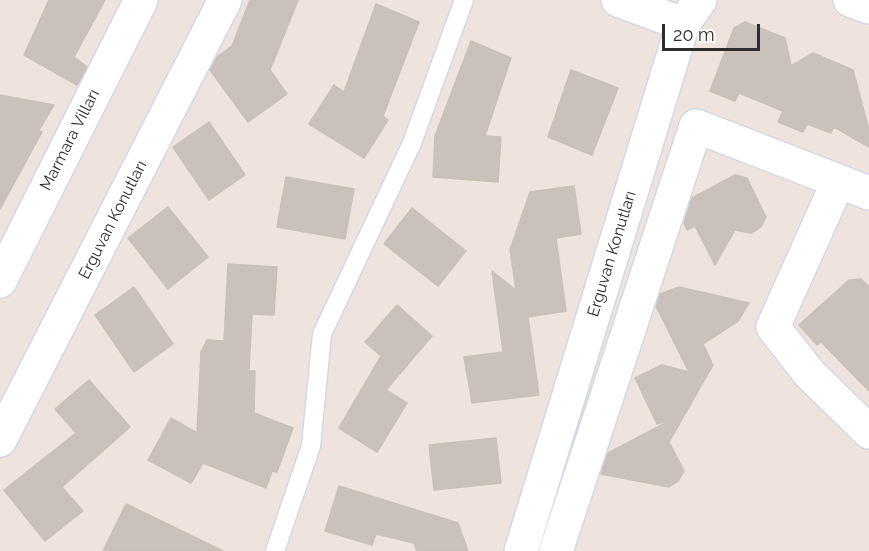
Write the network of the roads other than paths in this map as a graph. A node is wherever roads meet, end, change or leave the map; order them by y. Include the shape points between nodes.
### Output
1 (141, 0) edge
2 (225, 0) edge
3 (464, 0) edge
4 (618, 0) edge
5 (850, 0) edge
6 (869, 7) edge
7 (691, 12) edge
8 (838, 182) junction
9 (869, 193) edge
10 (0, 281) edge
11 (869, 432) edge
12 (0, 440) edge
13 (275, 551) edge
14 (521, 551) edge
15 (556, 551) edge

1 - 10 street, Marmara Vilları
2 - 12 street, Erguvan Konutları
3 - 13 lane via 412,142 322,334 311,446
4 - 7 street, Erguvan Konutları
5 - 6 street
7 - 14 street, Erguvan Konutları
8 - 9 street
8 - 11 street via 773,327 809,373
8 - 15 street via 696,126

